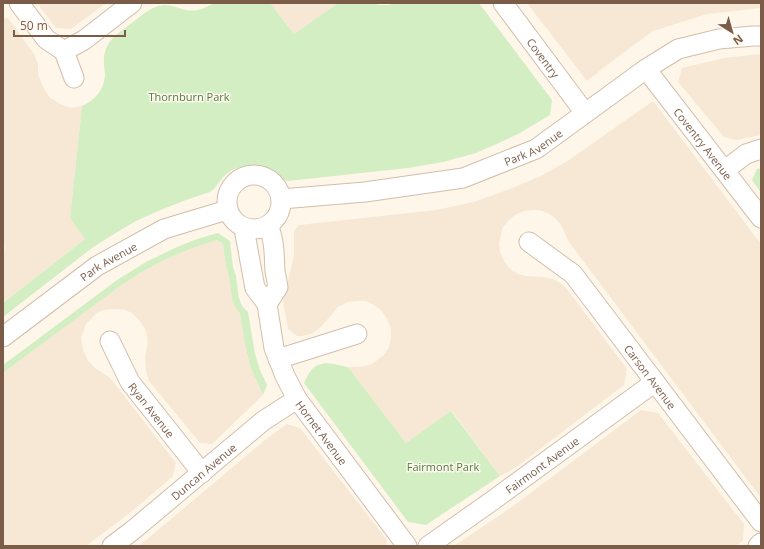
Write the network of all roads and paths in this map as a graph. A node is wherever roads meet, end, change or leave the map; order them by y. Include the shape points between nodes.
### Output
1 (19, 3) edge
2 (132, 3) edge
3 (503, 3) edge
4 (761, 36) edge
5 (64, 51) junction
6 (646, 69) junction
7 (74, 78) dead end
8 (585, 113) junction
9 (761, 149) edge
10 (725, 170) junction
11 (281, 199) junction
12 (227, 210) junction
13 (761, 218) edge
14 (268, 226) junction
15 (248, 229) junction
16 (529, 242) dead end
17 (275, 260) junction
18 (250, 264) junction
19 (267, 304) junction
20 (357, 334) dead end
21 (3, 337) edge
22 (110, 341) dead end
23 (278, 359) junction
24 (655, 382) junction
25 (297, 399) junction
26 (202, 473) junction
27 (761, 522) edge
28 (761, 543) edge
29 (112, 546) edge
30 (408, 546) edge
31 (428, 546) edge
32 (758, 546) edge

1 - 5 street via 46,39
2 - 5 street via 84,40
3 - 8 street, Coventry
4 - 6 street, Park Avenue via 719,39 678,49
5 - 7 street
6 - 8 street, Park Avenue
6 - 10 street, Coventry Avenue
8 - 11 street, Park Avenue via 536,149 463,178 365,192
9 - 10 street via 746,154
10 - 13 street, Coventry Avenue
11 - 12 street via 279,190 266,177 258,174 248,175 240,178 228,192
11 - 14 street via 278,214
12 - 15 street via 232,219
12 - 21 street, Park Avenue via 164,228 97,266
14 - 15 street
14 - 17 street
15 - 18 street, Hornet Avenue via 245,234
16 - 24 street, Carson Avenue via 573,274
17 - 18 street
17 - 19 street via 278,287
18 - 19 street, Hornet Avenue via 255,288
19 - 23 street, Hornet Avenue
20 - 23 street
22 - 26 street, Ryan Avenue via 130,382
23 - 25 street, Hornet Avenue
24 - 27 street, Carson Avenue
24 - 31 street, Fairmont Avenue
25 - 26 street, Duncan Avenue via 264,421
25 - 30 street, Hornet Avenue
26 - 29 street, Duncan Avenue
28 - 32 street

